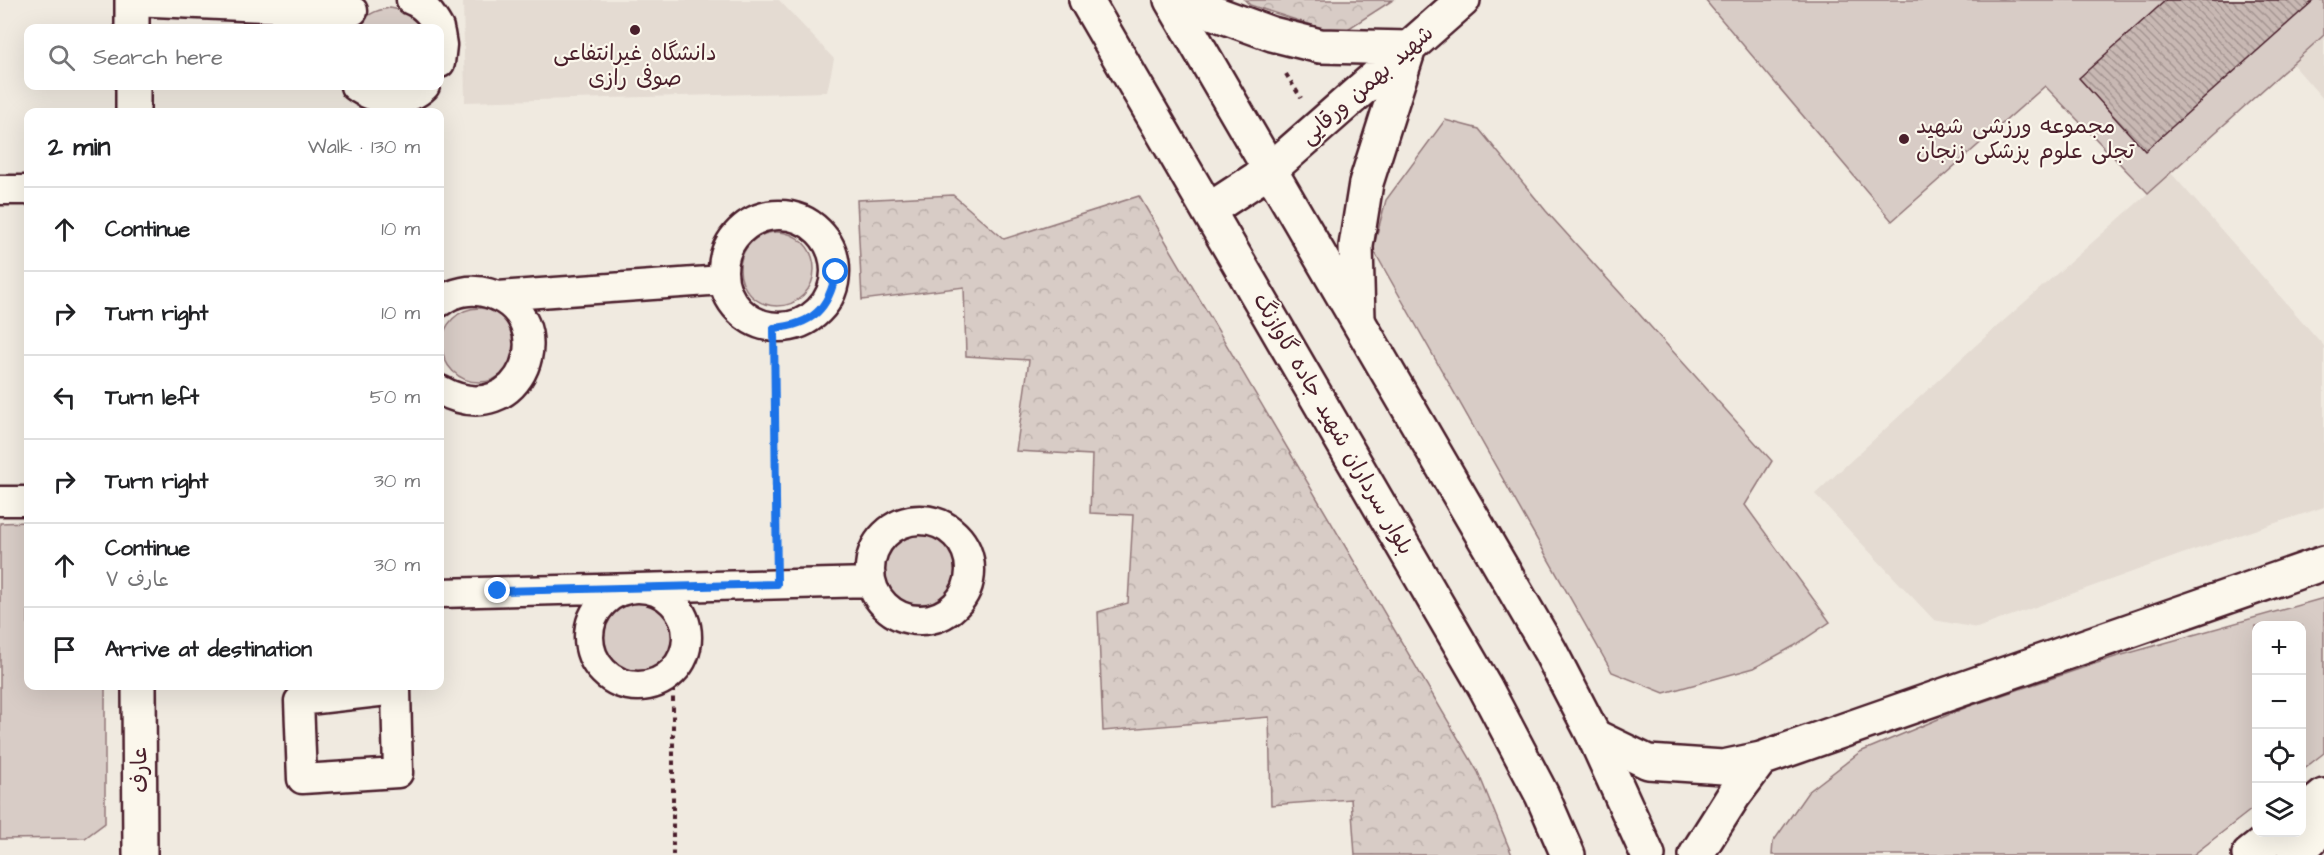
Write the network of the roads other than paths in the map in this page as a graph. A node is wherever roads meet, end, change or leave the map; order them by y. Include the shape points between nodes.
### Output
1 (411, 0) edge
2 (1086, 0) edge
3 (1171, 0) edge
4 (1178, 0) edge
5 (1463, 0) edge
6 (132, 10) edge
7 (355, 13) edge
8 (436, 24) edge
9 (1409, 48) junction
10 (133, 90) edge
11 (362, 90) edge
12 (417, 90) edge
13 (133, 108) edge
14 (1270, 170) junction
15 (0, 190) edge
16 (24, 190) edge
17 (1209, 210) junction
18 (723, 280) junction
19 (498, 296) junction
20 (444, 299) edge
21 (1358, 319) junction
22 (444, 392) edge
23 (0, 501) edge
24 (24, 501) edge
25 (2324, 563) edge
26 (871, 582) dead end
27 (639, 587) junction
28 (444, 593) edge
29 (139, 690) edge
30 (1594, 736) junction
31 (1761, 759) junction
32 (2324, 796) edge
33 (2306, 810) edge
34 (2324, 826) edge
35 (2272, 837) edge
36 (140, 855) edge
37 (1568, 855) edge
38 (1648, 855) edge
39 (1696, 855) edge
40 (2249, 855) edge
41 (2295, 855) edge

1 - 8 street via 430,13
2 - 17 main road, بلوار سرداران شهید جاده گاوازنگ
3 - 14 main road
4 - 9 main road via 1272,34 1320,46
5 - 9 main road, شهید بهمن ورقایی
6 - 7 street
9 - 14 main road, شهید بهمن ورقایی
9 - 21 main road via 1366,183 1356,246
10 - 13 main road
11 - 12 street via 388,99 406,97
14 - 17 main road, شهید بهمن ورقایی
14 - 21 main road
15 - 16 street
17 - 37 main road, بلوار سرداران شهید جاده گاوازنگ via 1485,687 1542,795
18 - 18 street via 729,244 756,219 775,215 793,216 811,224 833,253 836,272 833,290 823,307 810,320 792,327 774,328 740,313
18 - 19 street
19 - 20 street via 464,291
19 - 22 street via 524,322 528,358 521,375 492,398 474,402
21 - 30 main road via 1550,651
23 - 24 street
25 - 31 main road
26 - 27 street
27 - 27 street via 608,597 589,624 588,640 600,670 628,686 660,681 674,671 687,642 680,611 669,598
27 - 28 street
29 - 36 main road, عارف
30 - 31 main road via 1648,762 1723,767
30 - 38 main road
31 - 39 main road
32 - 33 main road
34 - 41 main road
35 - 40 main road

